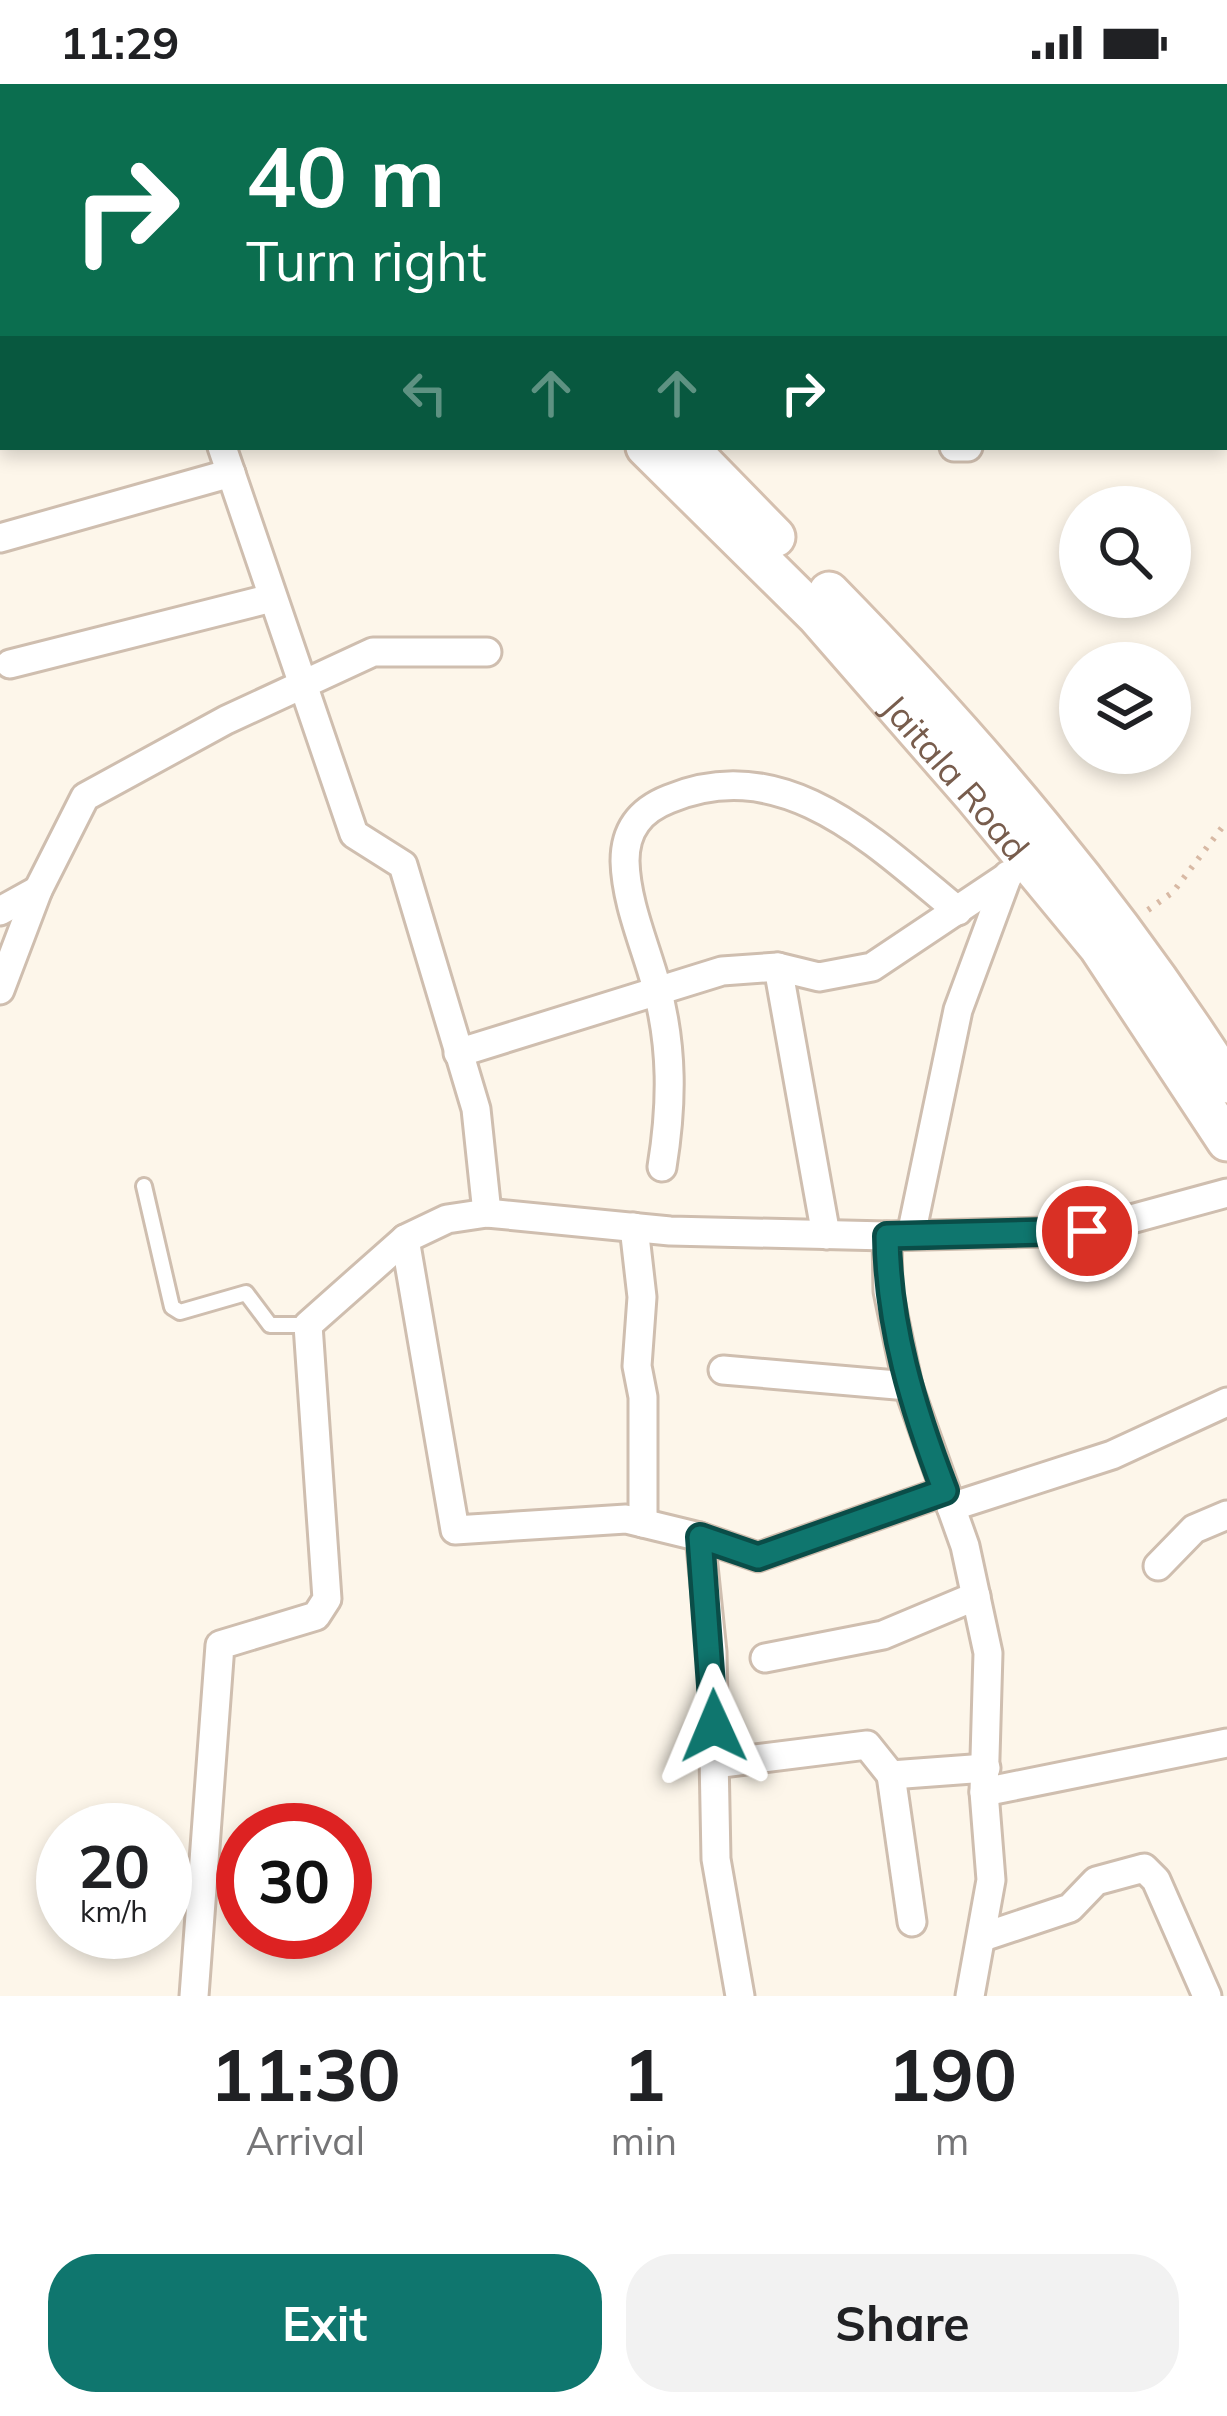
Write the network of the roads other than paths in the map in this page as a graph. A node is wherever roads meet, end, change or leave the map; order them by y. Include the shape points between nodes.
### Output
1 (649, 450) edge
2 (690, 450) edge
3 (227, 460) edge
4 (0, 538) edge
5 (272, 598) junction
6 (487, 652) dead end
7 (10, 664) dead end
8 (301, 685) junction
9 (1016, 866) junction
10 (38, 890) junction
11 (4, 910) edge
12 (958, 910) junction
13 (778, 967) junction
14 (0, 990) edge
15 (657, 991) junction
16 (458, 1053) junction
17 (1227, 1083) edge
18 (1227, 1141) edge
19 (662, 1167) dead end
20 (144, 1186) dead end
21 (1227, 1193) edge
22 (487, 1213) junction
23 (634, 1227) junction
24 (826, 1235) junction
25 (899, 1236) junction
26 (405, 1239) junction
27 (308, 1325) junction
28 (723, 1370) dead end
29 (908, 1386) junction
30 (1227, 1402) edge
31 (948, 1499) junction
32 (1227, 1515) edge
33 (643, 1522) junction
34 (700, 1537) junction
35 (1158, 1566) dead end
36 (976, 1596) junction
37 (766, 1658) dead end
38 (1227, 1742) edge
39 (714, 1764) junction
40 (891, 1774) junction
41 (985, 1780) junction
42 (912, 1922) dead end
43 (983, 1937) junction
44 (194, 1996) edge
45 (740, 1996) edge
46 (970, 1996) edge
47 (1207, 1996) edge

1 - 9 street, Jaitala Road via 817,616
2 - 17 street, Jaitala Road via 1006,782
3 - 4 street
3 - 5 street
5 - 7 street
5 - 8 street
6 - 8 street via 374,652
8 - 10 street via 85,797
8 - 16 street via 354,834 404,865
9 - 12 street
9 - 18 street, Jaitala Road via 1099,947
9 - 25 street via 958,1010
10 - 11 street
10 - 14 street
12 - 13 street via 872,967 819,977
12 - 15 street via 859,830 807,803 758,784 701,785 656,804 627,838 629,891
13 - 15 street via 722,970
13 - 24 street
15 - 16 street
15 - 19 street via 669,1045
16 - 22 street via 476,1109
20 - 27 lane via 172,1307 180,1312 246,1294 278,1329
21 - 25 street via 1087,1231
22 - 23 street
22 - 26 street via 448,1219
23 - 24 street
23 - 33 street
24 - 25 street
25 - 29 street via 888,1291
26 - 27 street
26 - 33 street via 455,1530
27 - 44 street via 327,1599 316,1616 220,1645
28 - 29 street
29 - 31 street
30 - 31 street via 1112,1455
31 - 34 street via 758,1557
31 - 36 street
32 - 35 street via 1194,1529
33 - 34 street
34 - 39 street
36 - 37 street via 883,1635
36 - 41 street via 988,1654
38 - 41 street
39 - 40 street via 867,1744
39 - 45 street via 716,1859
40 - 41 street
40 - 42 street
41 - 43 street via 991,1880
43 - 46 street
43 - 47 street via 1070,1908 1096,1881 1144,1868

